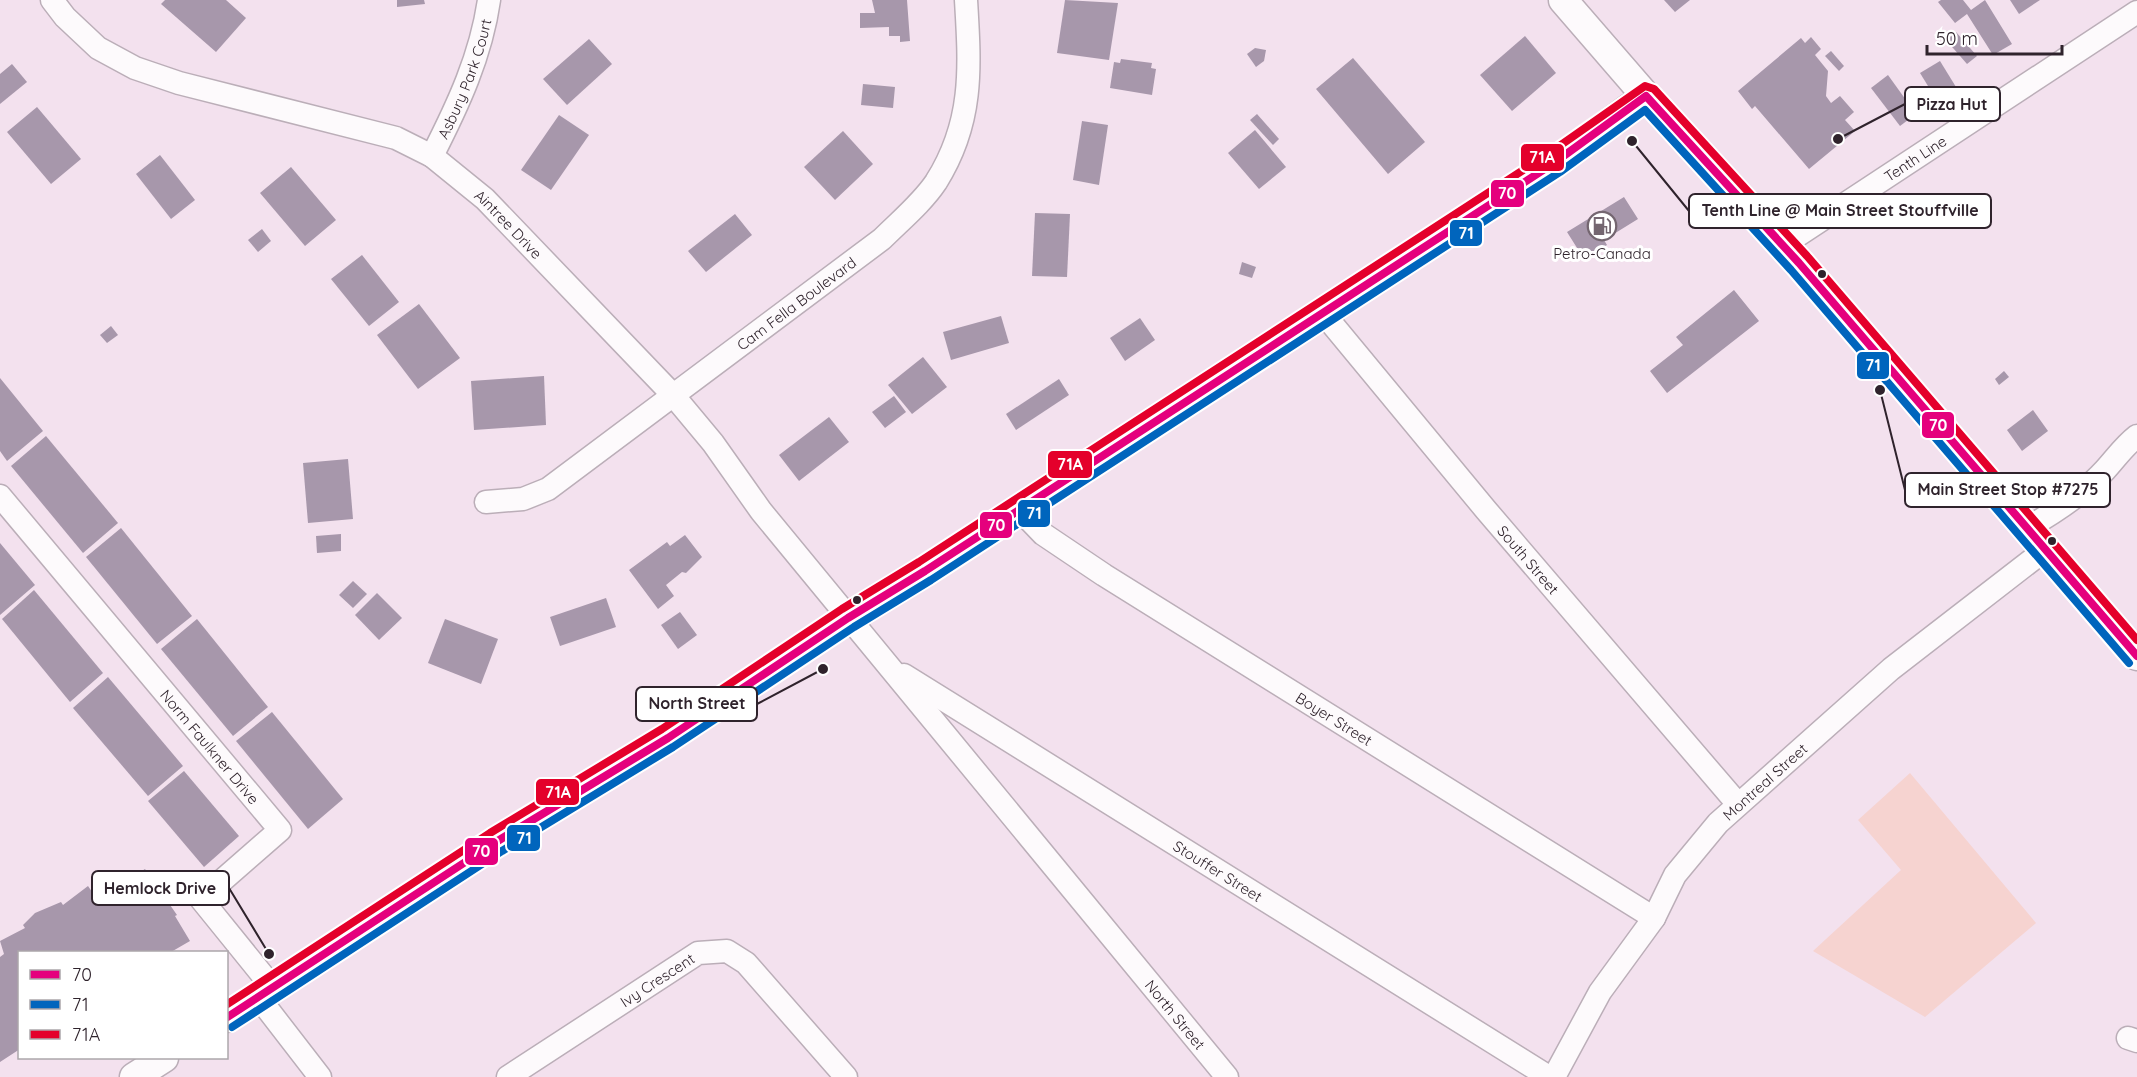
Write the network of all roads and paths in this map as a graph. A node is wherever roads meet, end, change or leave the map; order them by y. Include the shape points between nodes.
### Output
1 (52, 0) edge
2 (489, 0) edge
3 (966, 0) edge
4 (1563, 0) edge
5 (2137, 12) edge
6 (1646, 96) junction
7 (432, 156) junction
8 (1783, 245) junction
9 (1323, 313) junction
10 (674, 395) junction
11 (2137, 436) edge
12 (0, 496) edge
13 (486, 502) dead end
14 (1020, 510) junction
15 (2029, 527) junction
16 (2046, 549) junction
17 (848, 618) junction
18 (2137, 656) edge
19 (887, 665) junction
20 (1737, 803) junction
21 (1654, 918) junction
22 (266, 993) junction
23 (228, 1017) edge
24 (162, 1059) edge
25 (134, 1077) edge
26 (320, 1077) edge
27 (508, 1077) edge
28 (846, 1077) edge
29 (1227, 1077) edge
30 (1549, 1077) edge
31 (1554, 1077) edge

1 - 7 street, Aintree Drive via 98,48 135,68 179,83 396,138
2 - 7 street, Asbury Park Court via 480,47 460,101
3 - 10 street, Cam Fella Boulevard via 968,103 935,182 882,239
4 - 6 main road
5 - 8 street, Tenth Line
6 - 8 main road
6 - 9 main road via 1554,163
7 - 10 street, Aintree Drive via 485,199
8 - 15 main road
9 - 14 main road
9 - 20 street, South Street
10 - 13 street, Cam Fella Boulevard via 548,489 523,499
10 - 17 street, Aintree Drive
11 - 15 street via 2120,449 2085,489
12 - 22 street, Norm Faulkner Drive via 280,830 201,899
14 - 17 main road
14 - 21 street, Boyer Street via 1043,534 1104,575
15 - 16 main road
16 - 18 main road
16 - 20 street, Montreal Street via 1891,669
17 - 19 street, North Street
17 - 22 main road via 668,738 496,842
19 - 29 street, North Street
19 - 30 street, Stouffer Street
20 - 21 street, Montreal Street via 1675,875
21 - 31 street, Montreal Street via 1600,992
22 - 23 main road
22 - 26 street
24 - 25 main road
27 - 28 street, Ivy Crescent via 698,953 726,951 746,963

